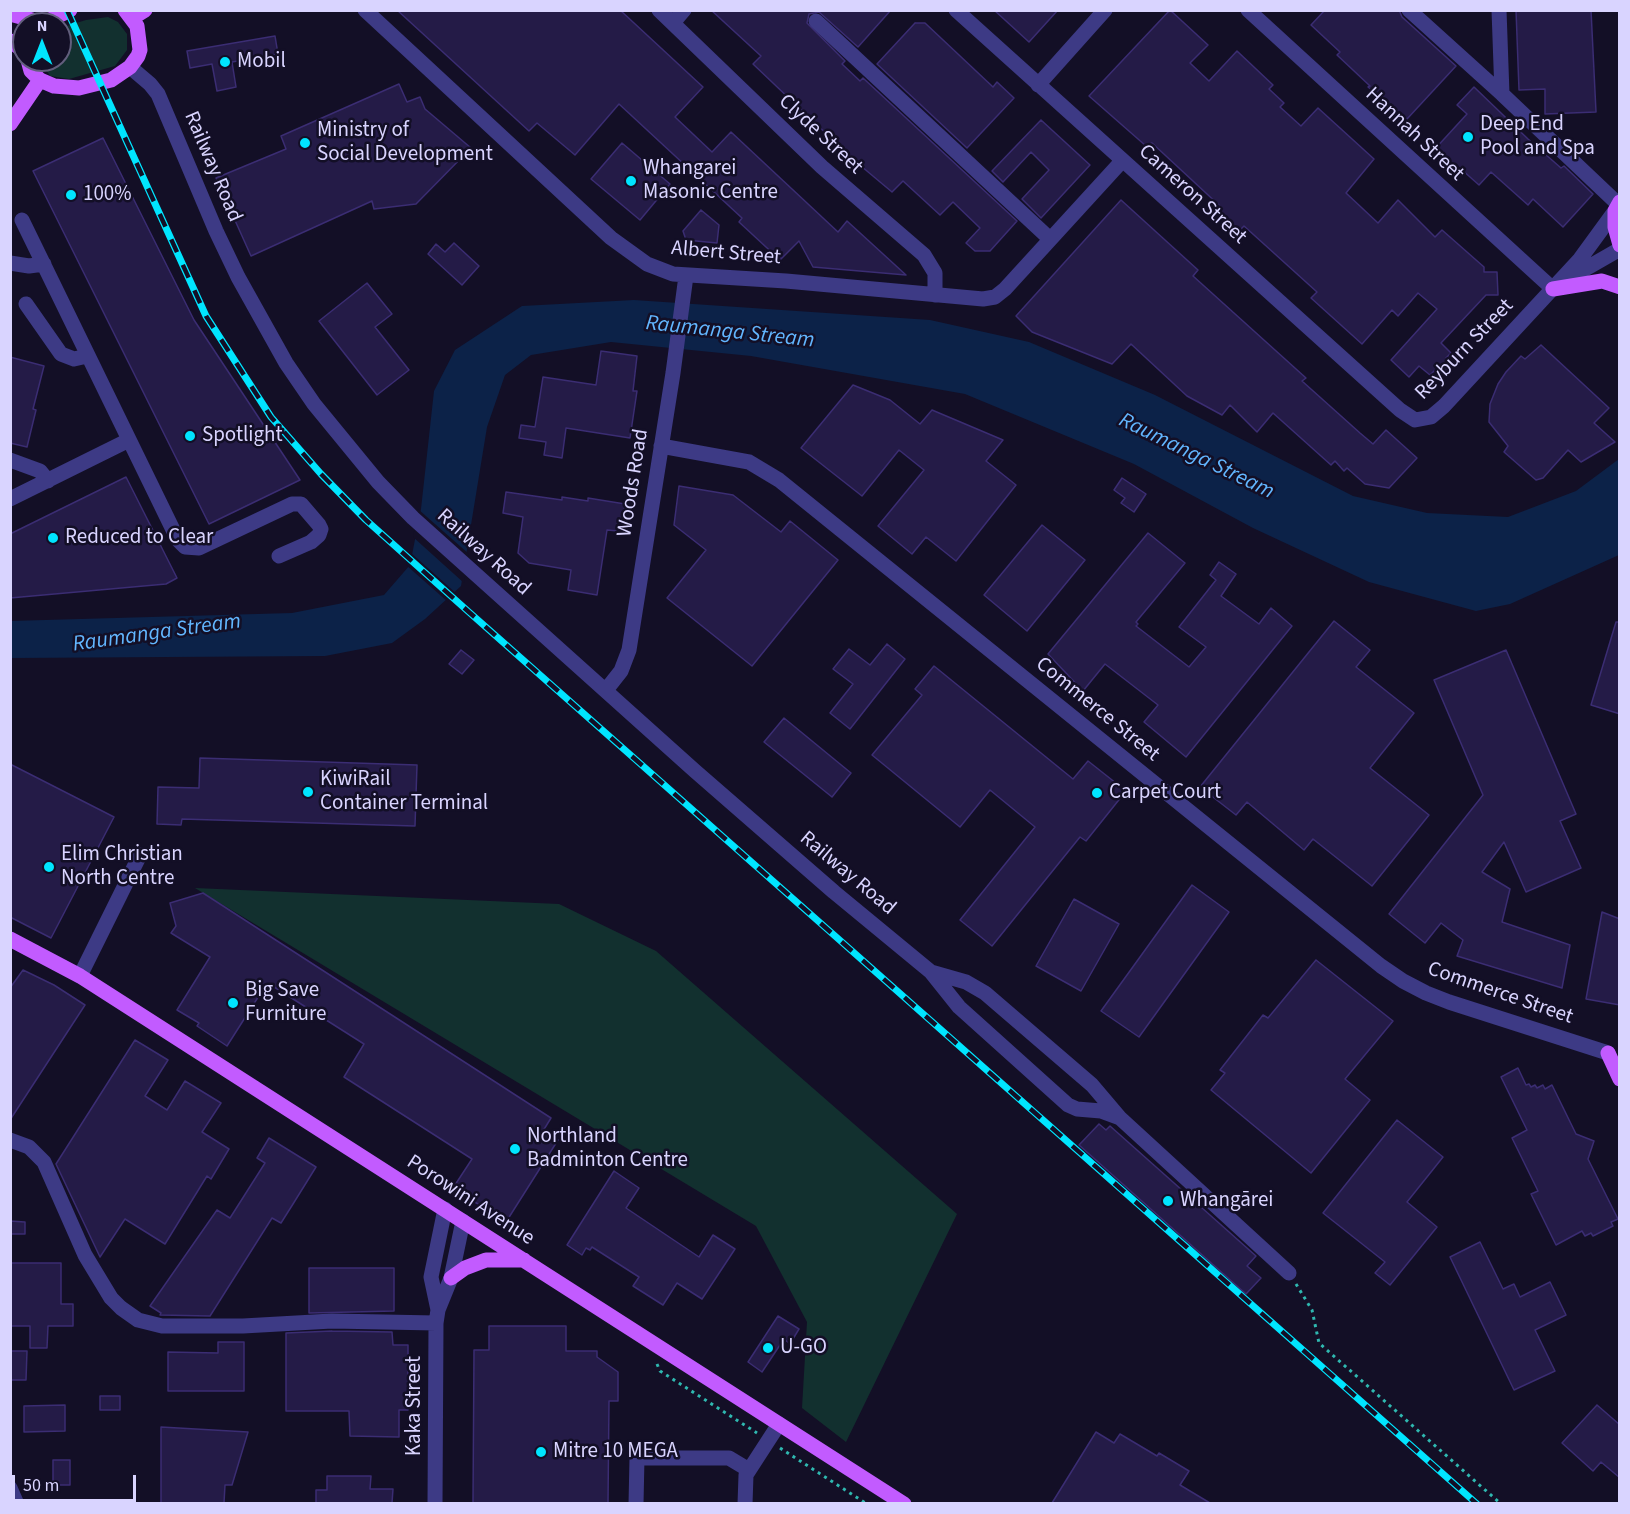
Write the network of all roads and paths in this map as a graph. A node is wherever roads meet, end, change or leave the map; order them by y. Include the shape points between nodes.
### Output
1 (365, 10) edge
2 (659, 10) edge
3 (684, 10) edge
4 (957, 10) edge
5 (1105, 10) edge
6 (1248, 10) edge
7 (1409, 10) edge
8 (1499, 10) edge
9 (134, 13) edge
10 (816, 21) dead end
11 (673, 23) junction
12 (130, 67) junction
13 (32, 72) edge
14 (40, 80) junction
15 (1038, 85) junction
16 (1502, 94) junction
17 (10, 124) edge
18 (1122, 161) junction
19 (1618, 203) edge
20 (22, 220) dead end
21 (1050, 239) junction
22 (1620, 247) edge
23 (10, 263) edge
24 (44, 264) junction
25 (686, 276) junction
26 (1620, 287) edge
27 (1553, 289) junction
28 (935, 295) junction
29 (26, 304) dead end
30 (87, 356) junction
31 (1400, 410) joint
32 (129, 440) junction
33 (661, 446) junction
34 (10, 460) edge
35 (48, 481) junction
36 (10, 499) edge
37 (279, 556) dead end
38 (606, 690) junction
39 (140, 855) dead end
40 (10, 939) edge
41 (931, 972) junction
42 (80, 976) junction
43 (1614, 1054) edge
44 (1620, 1079) edge
45 (1120, 1118) junction
46 (10, 1140) edge
47 (445, 1209) junction
48 (463, 1221) junction
49 (524, 1260) junction
50 (1289, 1273) joint
51 (451, 1278) junction
52 (437, 1317) junction
53 (779, 1424) junction
54 (748, 1470) junction
55 (10, 1488) edge
56 (17, 1503) edge
57 (435, 1503) edge
58 (636, 1503) edge
59 (745, 1503) edge
60 (904, 1503) edge
61 (1501, 1503) edge

1 - 25 street, Albert Street via 611,238 647,264
2 - 11 street, Clyde Street
3 - 11 street
4 - 15 street, Cameron Street
5 - 15 street
6 - 27 street, Hannah Street
7 - 16 street
8 - 16 street
9 - 12 main road via 140,50
10 - 21 street
11 - 28 street, Clyde Street via 822,167 924,255 935,273
12 - 14 main road via 111,80 79,88 68,89
12 - 38 street, Railway Road via 158,94 238,277 286,363 321,412 413,519
13 - 14 main road
14 - 17 main road
15 - 18 street, Cameron Street
16 - 19 street
18 - 21 street, Albert Street
18 - 31 street, Cameron Street
19 - 22 main road via 1615,227
19 - 27 street, Reyburn Street via 1580,259
20 - 24 street
21 - 28 street, Albert Street via 994,297
22 - 27 street, Reyburn Street
23 - 24 street
24 - 30 street
25 - 28 street, Albert Street
25 - 33 street, Woods Road
26 - 27 main road via 1602,281
27 - 31 street, Reyburn Street via 1436,414 1415,420
29 - 30 street via 62,354 75,359
30 - 32 street
32 - 35 street
32 - 37 street via 175,535 185,547 194,550 292,504 300,504 319,525 319,535
33 - 38 street, Woods Road via 627,655 620,673
33 - 43 street, Commerce Street via 749,462 779,480 1403,981 1449,1002
34 - 35 street via 40,471
35 - 36 street
38 - 41 street, Railway Road via 834,892
39 - 42 street
40 - 42 main road, Porowini Avenue
41 - 45 street, Railway Road via 982,991 1092,1085
41 - 45 street, Railway Road via 959,1007 1071,1106
42 - 47 main road, Porowini Avenue
43 - 44 main road, Commerce Street
45 - 50 street, Railway Road
46 - 52 street via 29,1148 44,1162 86,1255 111,1298 138,1320 154,1326 243,1326
47 - 48 main road, Porowini Avenue
47 - 52 street, Kaka Street via 430,1277
48 - 49 main road, Porowini Avenue
48 - 51 street, Kaka Street
49 - 51 main road via 486,1260
49 - 53 main road, Porowini Avenue
50 - 61 path via 1312,1310 1319,1343
51 - 52 street, Kaka Street
52 - 57 street, Kaka Street
53 - 54 street
53 - 60 main road, Porowini Avenue
54 - 58 street via 729,1458 637,1458
54 - 59 street
55 - 56 street

